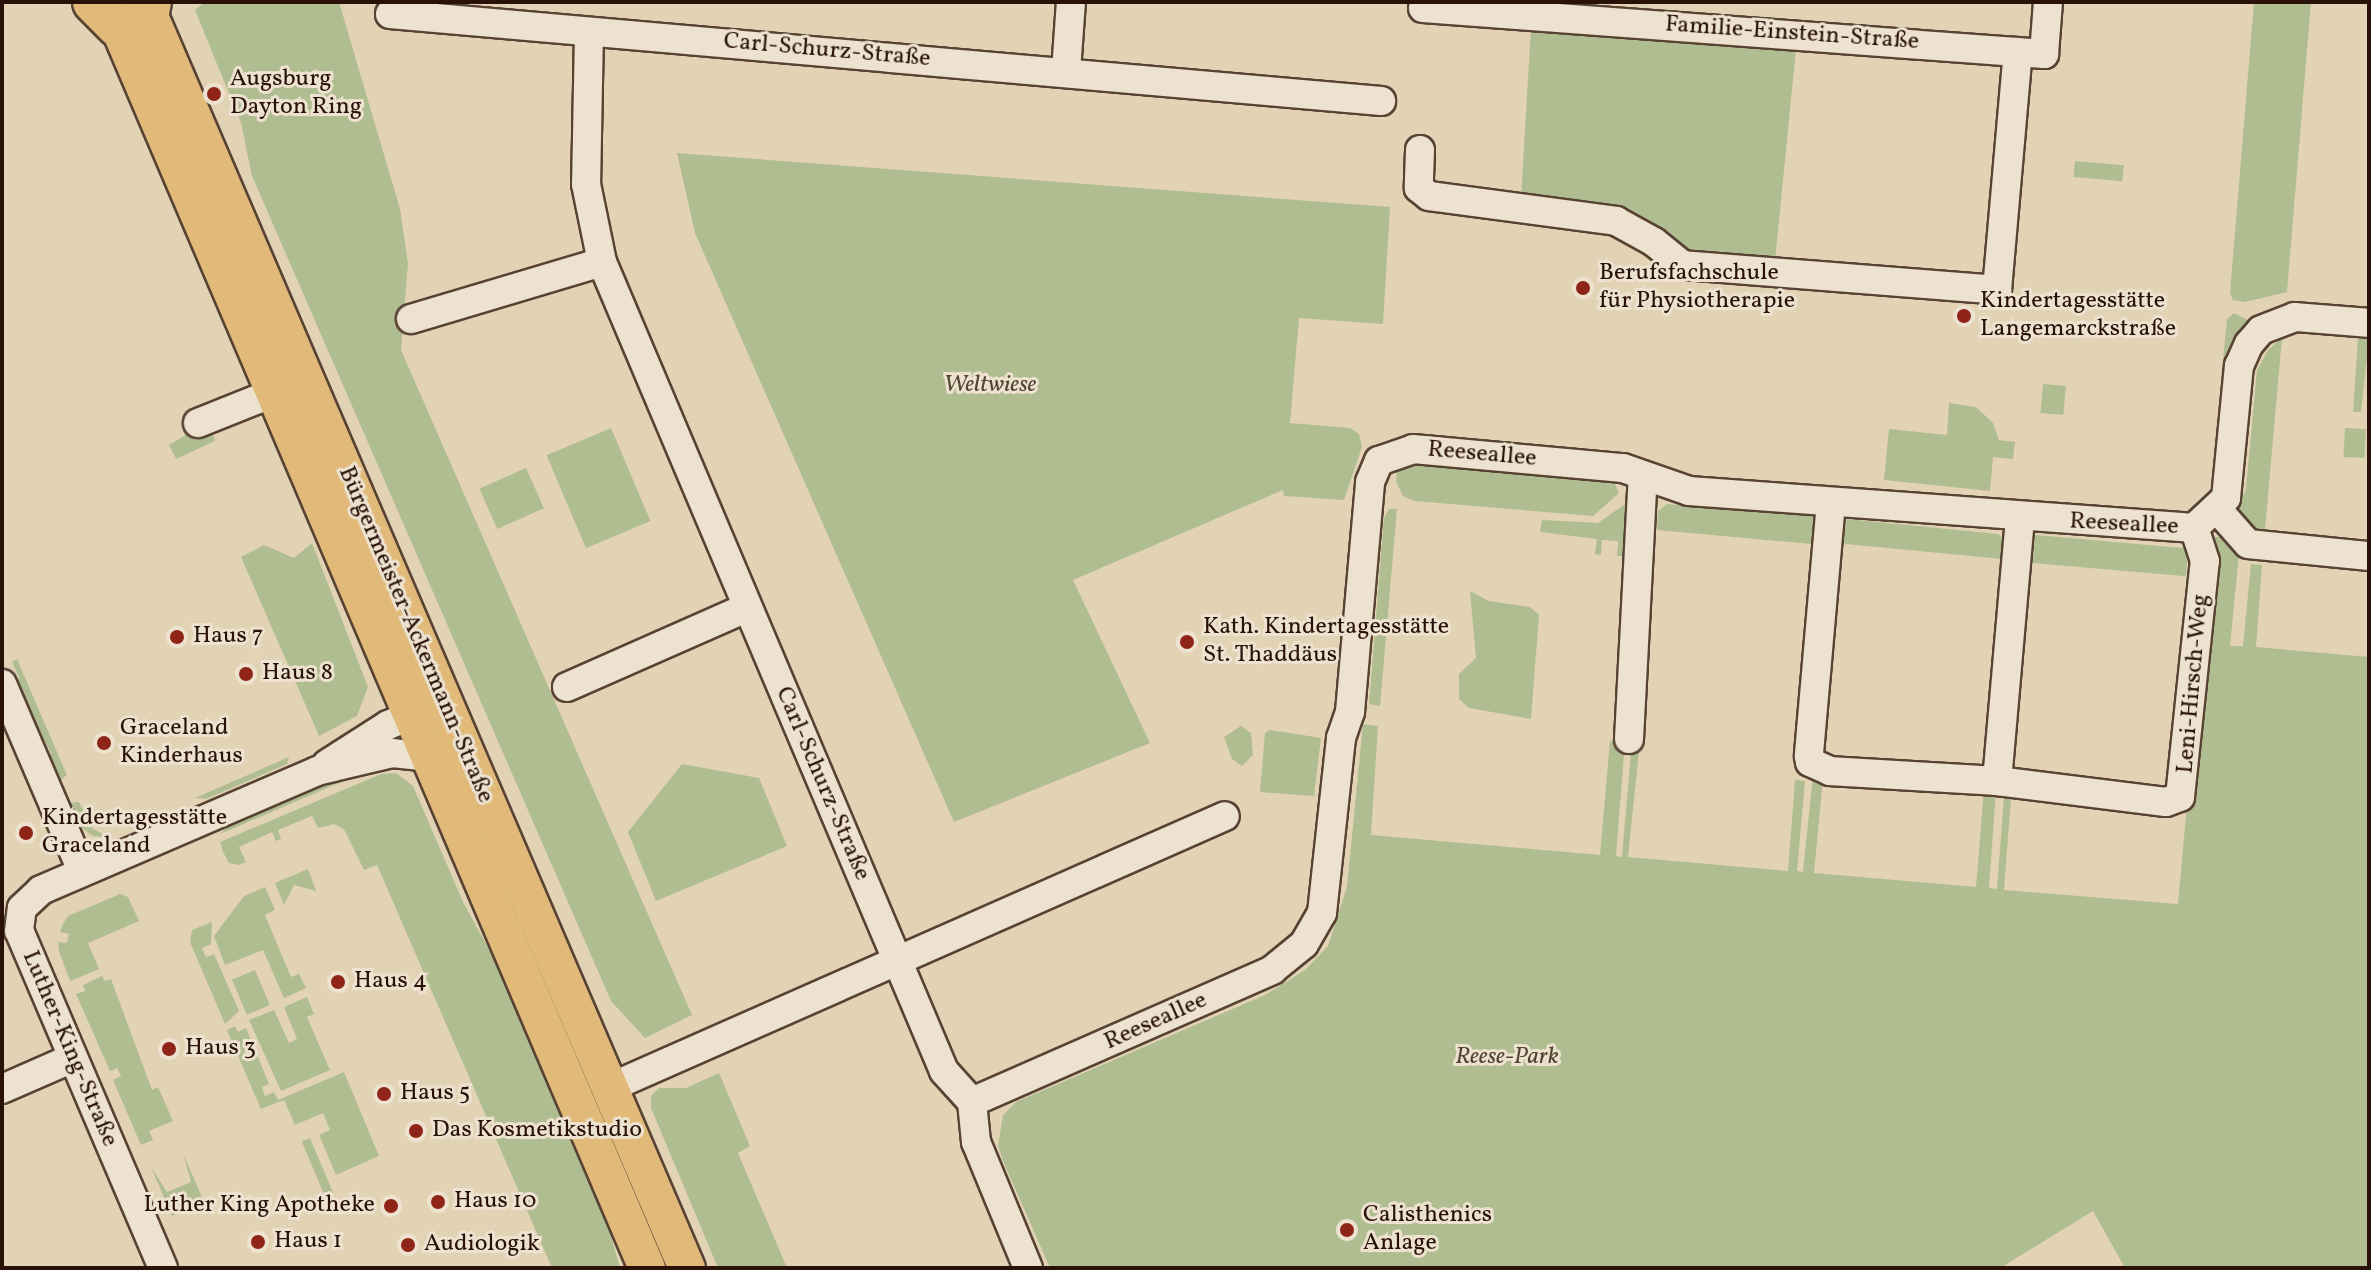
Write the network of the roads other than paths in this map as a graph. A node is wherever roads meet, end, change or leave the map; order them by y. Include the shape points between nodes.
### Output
1 (1071, 2) edge
2 (2048, 2) edge
3 (127, 8) edge
4 (1423, 8) dead end
5 (390, 14) dead end
6 (589, 32) junction
7 (2018, 52) junction
8 (1066, 71) junction
9 (1381, 101) dead end
10 (1420, 150) dead end
11 (602, 262) junction
12 (411, 319) dead end
13 (2369, 323) edge
14 (273, 393) junction
15 (198, 423) dead end
16 (1643, 476) junction
17 (1831, 502) junction
18 (2218, 510) junction
19 (2020, 519) junction
20 (2194, 528) junction
21 (2369, 556) edge
22 (746, 608) junction
23 (2, 684) edge
24 (567, 687) dead end
25 (413, 715) junction
26 (1629, 739) dead end
27 (431, 757) junction
28 (317, 771) junction
29 (1997, 781) junction
30 (1225, 816) dead end
31 (504, 842) junction
32 (82, 871) junction
33 (897, 961) junction
34 (73, 1058) junction
35 (609, 1088) junction
36 (2, 1089) edge
37 (972, 1102) junction
38 (163, 1268) edge
39 (647, 1268) edge
40 (687, 1268) edge
41 (1028, 1268) edge

1 - 8 street
2 - 7 street, Familie-Einstein-Straße via 2044,54
3 - 14 main road, Bürgermeister-Ackermann-Straße
3 - 31 main road, Bürgermeister-Ackermann-Straße
4 - 7 street, Familie-Einstein-Straße
5 - 6 street, Carl-Schurz-Straße
6 - 8 street, Carl-Schurz-Straße
6 - 11 street, Carl-Schurz-Straße via 586,184
7 - 10 street via 1997,290 1682,265 1616,221 1429,196 1419,188
8 - 9 street, Carl-Schurz-Straße
11 - 12 street
11 - 22 street, Carl-Schurz-Straße
13 - 18 street via 2295,317 2261,330 2249,344 2239,366 2230,482
14 - 15 street
14 - 25 main road, Bürgermeister-Ackermann-Straße
16 - 17 street, Reeseallee via 1689,491
16 - 26 street
16 - 37 street, Reeseallee via 1623,468 1413,449 1397,450 1379,461 1370,482 1326,899 1316,928 1289,958 1254,979
17 - 19 street, Reeseallee
17 - 29 street via 1810,762 1830,771
18 - 20 street, Reeseallee
18 - 21 street via 2248,544
19 - 20 street, Reeseallee
19 - 29 street
20 - 29 street, Leni-Hirsch-Weg via 2205,561 2180,797 2166,802
22 - 24 street
22 - 33 street, Carl-Schurz-Straße
23 - 32 street
25 - 27 main road, Bürgermeister-Ackermann-Straße
25 - 28 street, Luther-King-Straße via 358,739
25 - 31 street via 431,719 441,731 487,833
27 - 28 street, Luther-King-Straße via 392,753
27 - 39 main road, Bürgermeister-Ackermann-Straße
28 - 32 street, Luther-King-Straße
30 - 33 street
31 - 35 main road, Bürgermeister-Ackermann-Straße
32 - 34 street, Luther-King-Straße via 30,898 19,919 19,931
33 - 35 street
33 - 37 street, Carl-Schurz-Straße via 944,1071
34 - 36 street
34 - 38 street, Luther-King-Straße
35 - 40 main road, Bürgermeister-Ackermann-Straße
37 - 41 street via 976,1142

